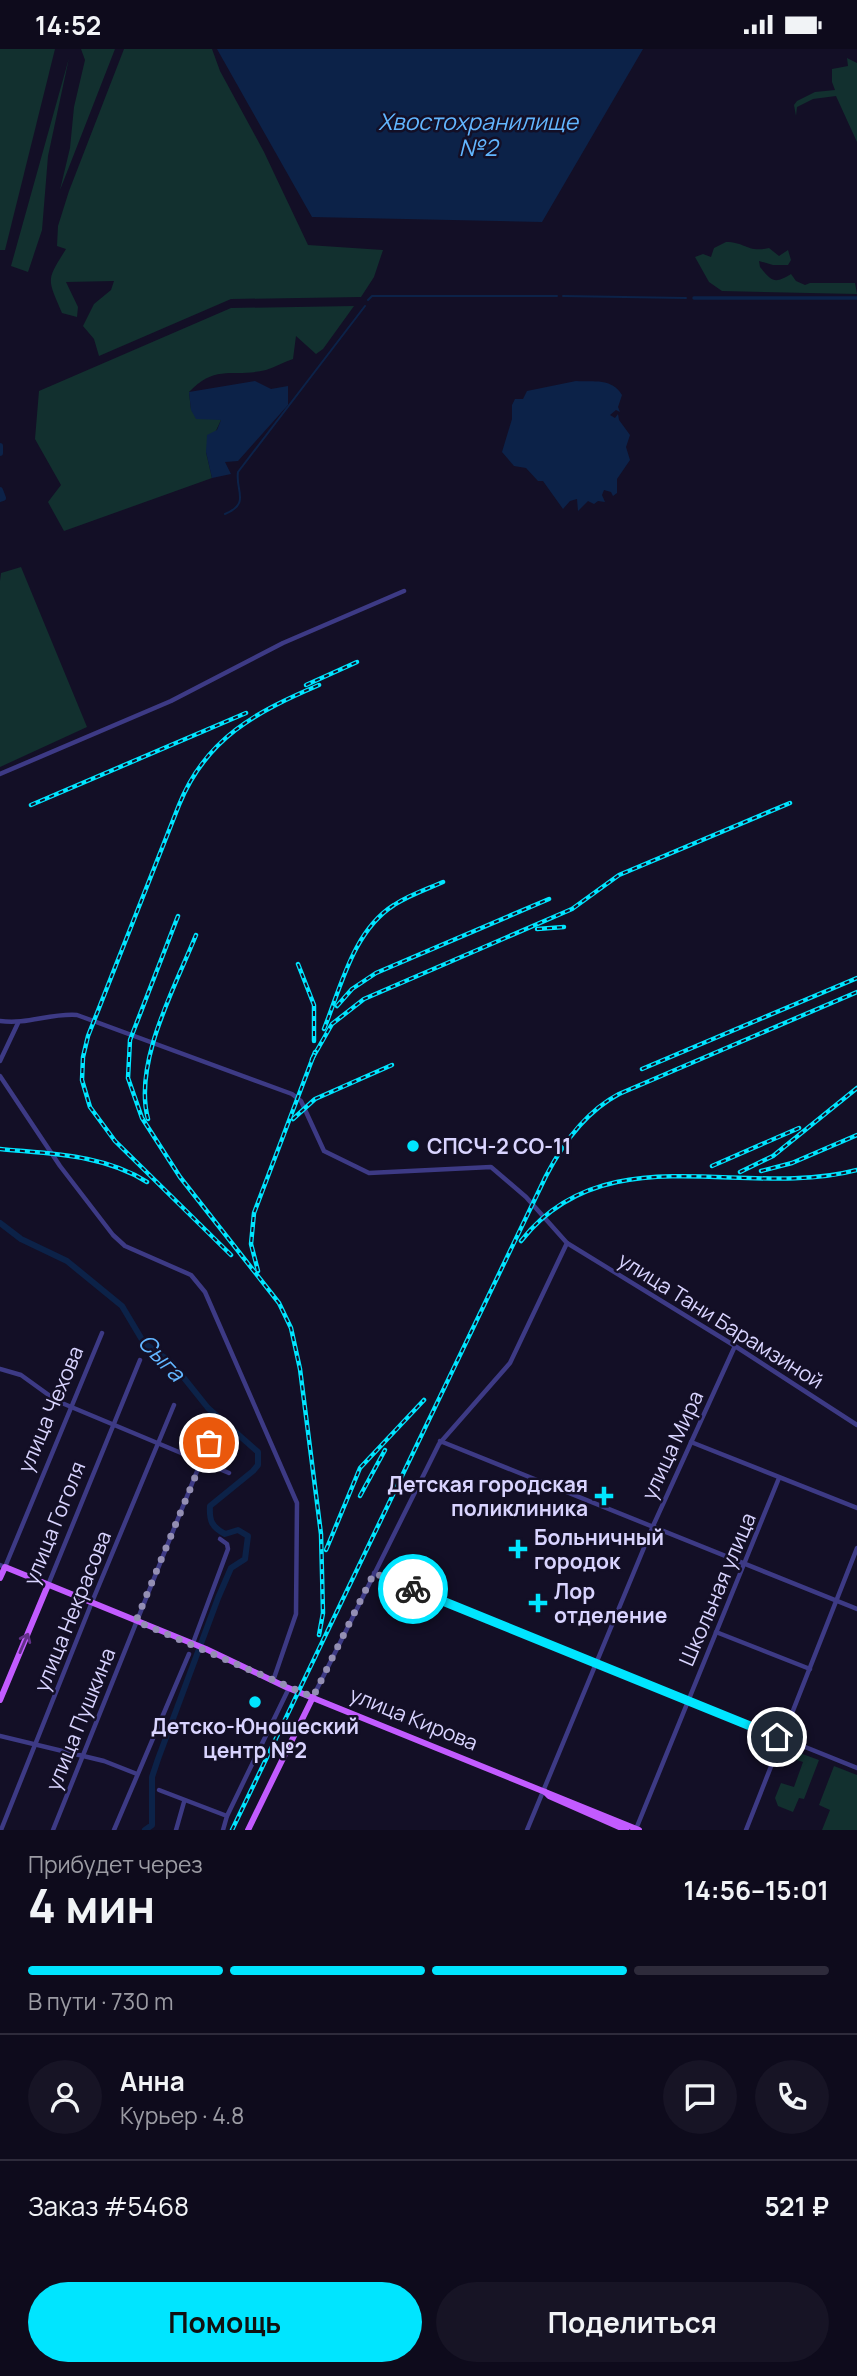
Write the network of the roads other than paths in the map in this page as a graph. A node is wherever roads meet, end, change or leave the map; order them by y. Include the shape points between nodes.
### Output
1 (404, 591) dead end
2 (0, 774) edge
3 (0, 1021) edge
4 (18, 1023) junction
5 (0, 1061) edge
6 (0, 1076) edge
7 (567, 1243) junction
8 (102, 1333) dead end
9 (735, 1346) junction
10 (141, 1360) dead end
11 (0, 1369) edge
12 (174, 1405) dead end
13 (71, 1407) junction
14 (216, 1424) dead end
15 (113, 1425) junction
16 (857, 1425) edge
17 (440, 1441) junction
18 (691, 1442) junction
19 (159, 1443) junction
20 (201, 1461) junction
21 (229, 1473) dead end
22 (779, 1478) junction
23 (857, 1508) edge
24 (653, 1525) junction
25 (220, 1539) dead end
26 (857, 1548) edge
27 (745, 1563) junction
28 (2, 1566) edge
29 (374, 1573) junction
30 (0, 1578) edge
31 (48, 1585) junction
32 (836, 1600) junction
33 (92, 1602) junction
34 (857, 1609) edge
35 (136, 1621) junction
36 (716, 1632) junction
37 (192, 1643) junction
38 (189, 1654) dead end
39 (596, 1664) junction
40 (810, 1669) junction
41 (273, 1681) junction
42 (290, 1688) junction
43 (313, 1697) junction
44 (0, 1700) edge
45 (688, 1700) junction
46 (0, 1736) edge
47 (782, 1739) junction
48 (36, 1744) junction
49 (83, 1756) junction
50 (857, 1768) edge
51 (137, 1774) junction
52 (159, 1790) dead end
53 (544, 1790) junction
54 (184, 1802) junction
55 (227, 1816) junction
56 (638, 1829) edge
57 (1, 1830) edge
58 (53, 1830) edge
59 (114, 1830) edge
60 (176, 1830) edge
61 (223, 1830) edge
62 (248, 1830) edge
63 (527, 1830) edge
64 (626, 1830) edge
65 (746, 1830) edge

1 - 2 street via 264,652 171,701
3 - 4 street
4 - 5 street
4 - 7 street, улица Тани Барамзиной via 51,1014 77,1015 292,1094 301,1101 328,1156 369,1173 491,1167 526,1197
6 - 41 street via 113,1235 191,1275 205,1292 297,1503 296,1614
7 - 9 street, улица Тани Барамзиной
7 - 17 street via 510,1363
8 - 13 street, улица Чехова
9 - 16 street, улица Тани Барамзиной
9 - 18 street, улица Мира
10 - 15 street, улица Гоголя
11 - 13 street via 21,1375
12 - 19 street, улица Некрасова
13 - 15 street
13 - 28 street, улица Чехова
14 - 20 street, улица Пушкина
15 - 19 street
15 - 31 street, улица Гоголя
17 - 24 street
17 - 29 street
18 - 22 street
18 - 24 street, улица Мира
19 - 20 street
19 - 33 street, улица Некрасова
20 - 21 street
20 - 35 street, улица Пушкина
22 - 23 street
22 - 27 street, Школьная улица
24 - 27 street
24 - 39 street, улица Мира
25 - 37 street via 228,1549
26 - 32 street
27 - 32 street
27 - 36 street, Школьная улица
28 - 30 main road, улица Чехова
28 - 31 main road, улица Кирова
29 - 39 street
29 - 43 street
31 - 33 main road, улица Кирова
44 -> 31 main road, улица Гоголя
32 - 34 street
32 - 40 street
33 - 35 main road, улица Кирова
33 - 48 street, улица Некрасова
35 - 37 main road, улица Кирова
35 - 49 street, улица Пушкина
36 - 40 street
36 - 45 street, Школьная улица
37 - 41 main road, улица Кирова
38 - 51 street
39 - 45 street
39 - 53 street, улица Мира
40 - 47 street
41 - 42 main road, улица Кирова
42 - 43 main road, улица Кирова
42 - 55 street
43 - 53 main road, улица Кирова
43 - 62 main road
45 - 47 street
45 - 56 street, Школьная улица
46 - 48 street
47 - 50 street
47 - 65 street
48 - 49 street
48 - 57 street, улица Некрасова
49 - 51 street
49 - 58 street, улица Пушкина
51 - 59 street
52 - 54 street
53 - 56 main road, улица Кирова
53 - 63 street, улица Мира
53 - 64 main road, улица Кирова
54 - 55 street
54 - 60 street
55 - 61 street

